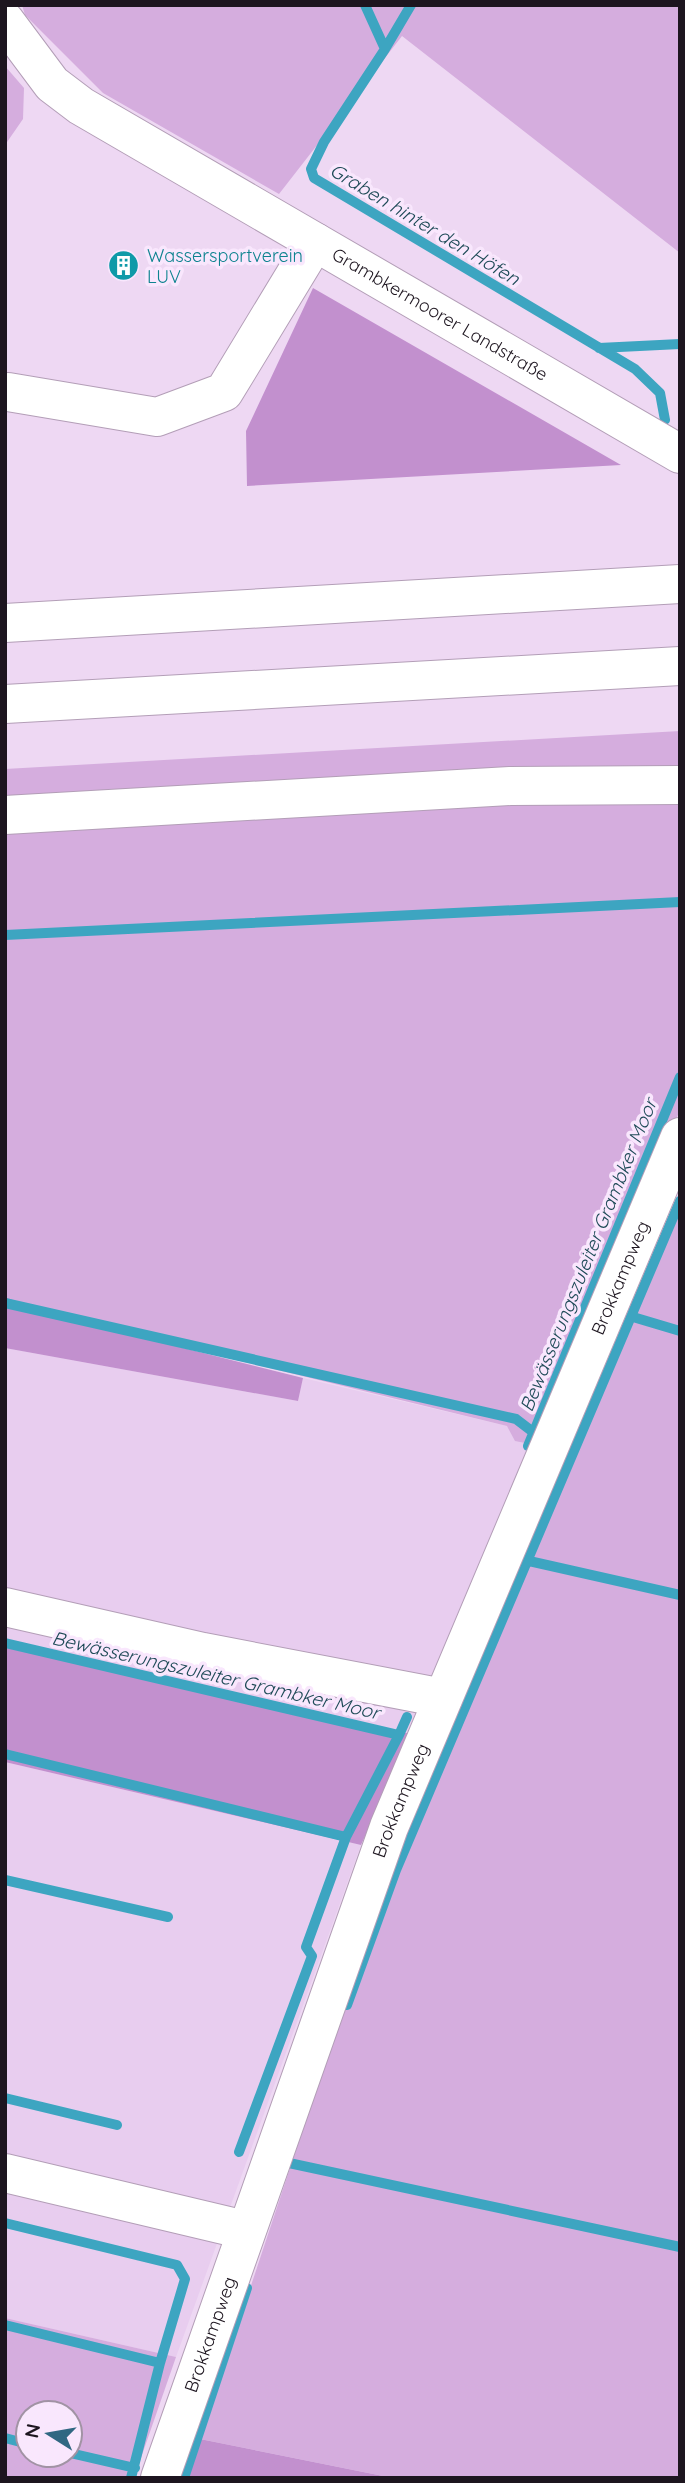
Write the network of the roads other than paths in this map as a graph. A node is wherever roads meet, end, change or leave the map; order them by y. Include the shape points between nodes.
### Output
1 (5, 21) edge
2 (315, 242) junction
3 (8, 392) dead end
4 (680, 454) edge
5 (680, 584) edge
6 (5, 623) edge
7 (680, 666) edge
8 (5, 704) edge
9 (680, 785) edge
10 (5, 815) edge
11 (680, 1137) edge
12 (5, 1606) edge
13 (443, 1698) junction
14 (5, 2173) edge
15 (245, 2230) junction
16 (160, 2478) edge

1 - 2 main road, Grambkermoorer Landstraße via 52,84 81,106
2 - 3 main road via 224,392 157,417
2 - 4 main road, Grambkermoorer Landstraße
5 - 6 main road
7 - 8 main road
9 - 10 main road via 510,786
11 - 13 main road, Brokkampweg
12 - 13 main road via 203,1652
13 - 15 main road, Brokkampweg via 389,1828
14 - 15 main road
15 - 16 main road, Brokkampweg

